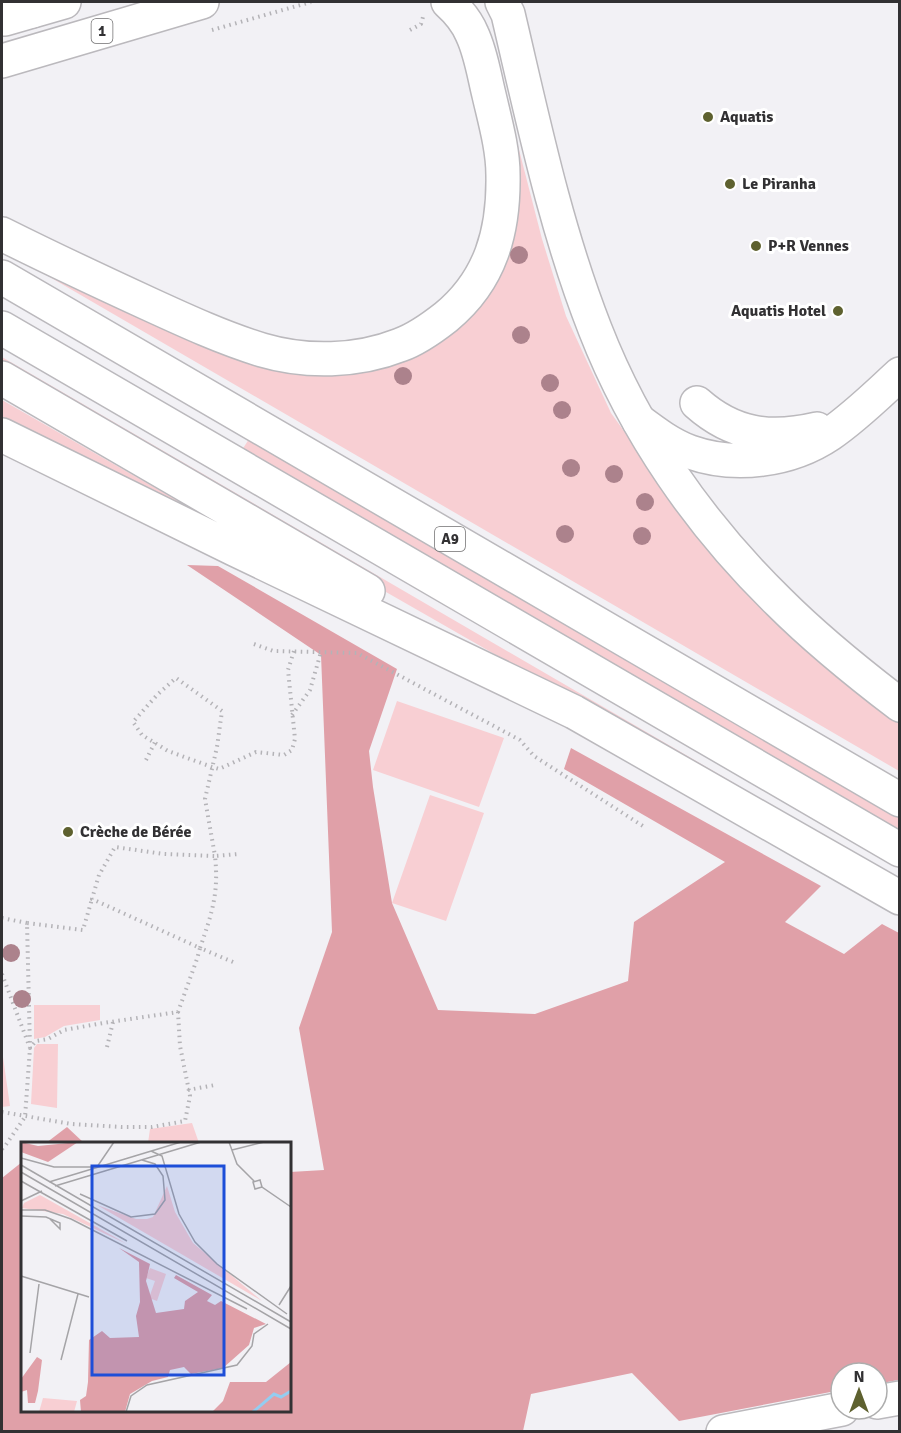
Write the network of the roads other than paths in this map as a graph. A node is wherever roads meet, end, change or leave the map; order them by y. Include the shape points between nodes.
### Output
1 (64, 2) edge
2 (435, 5) edge
3 (506, 6) edge
4 (18, 11) edge
5 (205, 17) edge
6 (2, 61) edge
7 (2, 234) edge
8 (2, 277) edge
9 (2, 328) edge
10 (900, 374) edge
11 (2, 378) edge
12 (697, 403) dead end
13 (852, 417) junction
14 (639, 421) junction
15 (2, 435) edge
16 (900, 705) edge
17 (574, 712) junction
18 (900, 800) edge
19 (900, 850) edge
20 (900, 898) edge
21 (829, 1411) edge
22 (723, 1431) edge

1 - 4 main road
2 - 7 main road via 465,21 477,45 503,166 504,200 491,258 477,283 456,309 430,330 401,345 349,358 308,358 264,351 192,323
3 - 14 main road via 578,284 616,377
5 - 6 main road, 1
8 - 18 main road, A9
9 - 19 main road
10 - 13 main road
11 - 17 main road
12 - 13 main road via 734,427 764,434 810,431
13 - 14 main road via 807,446 756,460 690,452
14 - 16 main road via 677,484 752,575 817,638
15 - 17 main road
17 - 20 main road
21 - 22 main road

